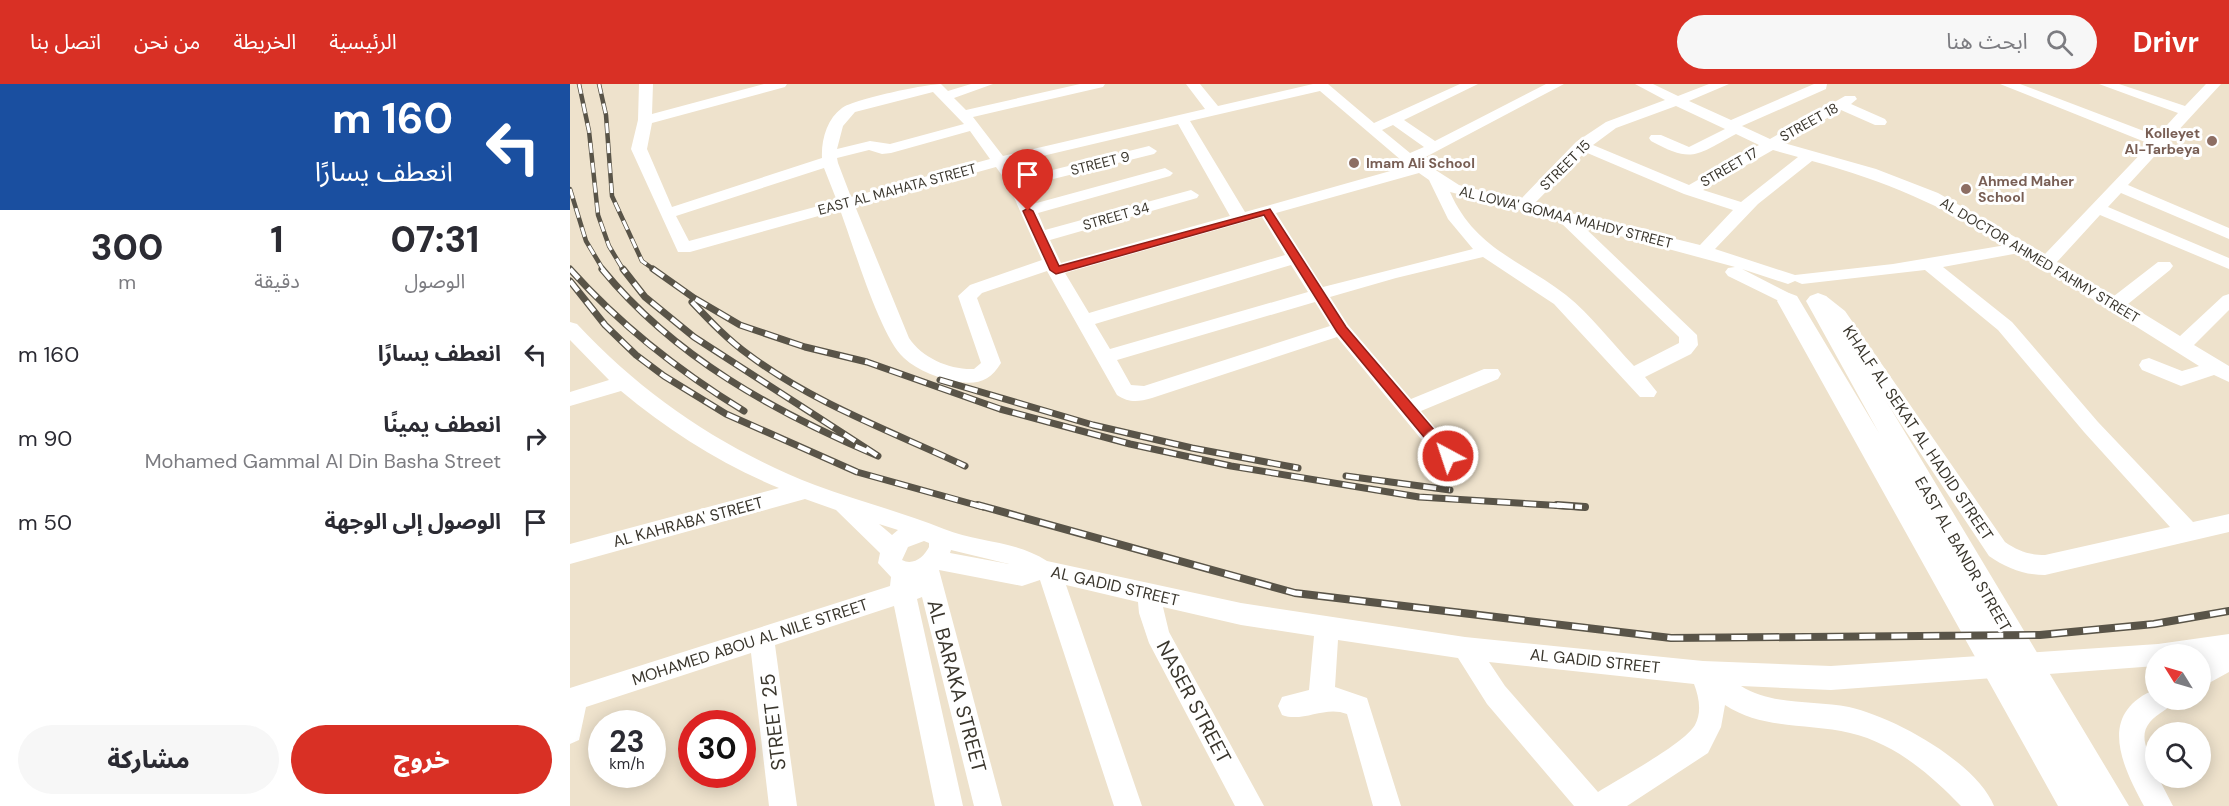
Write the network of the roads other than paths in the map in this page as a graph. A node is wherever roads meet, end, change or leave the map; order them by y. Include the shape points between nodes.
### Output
1 (646, 84) edge
2 (778, 84) edge
3 (986, 84) edge
4 (1098, 84) edge
5 (1192, 84) edge
6 (1471, 84) edge
7 (1642, 84) edge
8 (1722, 84) edge
9 (2007, 84) edge
10 (2106, 84) edge
11 (2214, 84) edge
12 (1551, 85) edge
13 (1327, 86) edge
14 (1821, 86) dead end
15 (938, 89) edge
16 (726, 91) edge
17 (1676, 102) junction
18 (1214, 111) junction
19 (2188, 112) junction
20 (1182, 119) junction
21 (1394, 119) junction
22 (645, 120) junction
23 (968, 120) junction
24 (1880, 122) dead end
25 (1732, 127) junction
26 (1371, 129) junction
27 (1656, 138) dead end
28 (2159, 142) junction
29 (1769, 144) junction
30 (1581, 146) junction
31 (1434, 147) junction
32 (1149, 151) dead end
33 (1808, 157) junction
34 (829, 158) junction
35 (1001, 161) junction
36 (1414, 164) junction
37 (1165, 173) dead end
38 (1437, 179) junction
39 (1016, 184) junction
40 (2118, 186) junction
41 (1690, 191) junction
42 (1191, 195) dead end
43 (846, 203) junction
44 (1523, 206) junction
45 (1742, 208) junction
46 (2097, 208) junction
47 (1028, 211) junction
48 (1266, 211) junction
49 (667, 214) junction
50 (1562, 215) junction
51 (1240, 218) junction
52 (2229, 234) edge
53 (1040, 237) junction
54 (2020, 248) junction
55 (1486, 251) junction
56 (1704, 251) junction
57 (1295, 258) junction
58 (1929, 264) junction
59 (2045, 264) junction
60 (2229, 264) edge
61 (2164, 266) dead end
62 (1054, 267) junction
63 (1893, 270) junction
64 (1803, 293) junction
65 (1318, 295) junction
66 (2229, 300) edge
67 (2114, 306) junction
68 (1085, 321) junction
69 (570, 328) edge
70 (1341, 329) junction
71 (2182, 345) junction
72 (1105, 357) junction
73 (2150, 365) dead end
74 (2223, 371) edge
75 (1491, 374) dead end
76 (1632, 375) junction
77 (623, 383) junction
78 (1647, 392) dead end
79 (570, 399) edge
80 (1408, 408) junction
81 (1448, 456) dead end
82 (806, 490) junction
83 (838, 502) junction
84 (2229, 523) edge
85 (2188, 532) junction
86 (570, 554) edge
87 (932, 556) junction
88 (898, 571) junction
89 (1045, 571) junction
90 (1150, 595) junction
91 (1327, 626) junction
92 (762, 638) junction
93 (2229, 645) edge
94 (2211, 647) edge
95 (1464, 648) junction
96 (2145, 656) edge
97 (2229, 659) edge
98 (2211, 670) edge
99 (1705, 673) junction
100 (1329, 698) junction
101 (572, 699) edge
102 (1292, 706) dead end
103 (2145, 708) edge
104 (570, 731) edge
105 (1120, 803) edge
106 (945, 804) edge
107 (783, 806) edge
108 (988, 806) edge
109 (1250, 806) edge
110 (1387, 806) edge
111 (1592, 806) edge
112 (1602, 806) edge
113 (1980, 806) edge
114 (2078, 806) edge
115 (2110, 806) edge
116 (2159, 806) edge

1 - 22 street
2 - 16 street
3 - 15 street
4 - 23 street
5 - 18 street
6 - 21 street
7 - 17 street, AL DOCTOR AHMED FAHMY STREET
8 - 17 street, STREET 15
9 - 28 street
10 - 19 street
11 - 19 street
12 - 31 street
13 - 18 street, EAST AL MAHATA STREET
13 - 26 street, AL LOWA' GOMAA MAHDY STREET
14 - 25 street
15 - 23 street
15 - 34 street via 872,97 850,110 840,117 828,145
16 - 22 street
17 - 25 street, AL DOCTOR AHMED FAHMY STREET
17 - 30 street, STREET 15 via 1611,125
18 - 20 street, EAST AL MAHATA STREET
19 - 28 street
20 - 35 street, EAST AL MAHATA STREET
20 - 51 street
21 - 26 street
21 - 31 street
22 - 49 street via 640,154
23 - 34 street via 891,148 870,145
23 - 35 street
24 - 29 street, STREET 18 via 1845,102
25 - 27 street via 1691,152 1680,151
25 - 29 street, AL DOCTOR AHMED FAHMY STREET
26 - 36 street, AL LOWA' GOMAA MAHDY STREET
28 - 40 street
29 - 33 street, AL DOCTOR AHMED FAHMY STREET
29 - 41 street, STREET 17
30 - 41 street
30 - 44 street, STREET 15
31 - 36 street
32 - 39 street, STREET 9
33 - 45 street via 1773,180
33 - 54 street, AL DOCTOR AHMED FAHMY STREET via 1871,172 1932,196
34 - 43 street
34 - 49 street
35 - 39 street
35 - 43 street, EAST AL MAHATA STREET
36 - 38 street, AL LOWA' GOMAA MAHDY STREET
36 - 48 street
37 - 47 street
38 - 44 street, AL LOWA' GOMAA MAHDY STREET via 1453,188
38 - 55 street via 1464,234
39 - 47 street
40 - 46 street
40 - 52 street
41 - 45 street
42 - 53 street, STREET 34
43 - 49 street, EAST AL MAHATA STREET via 684,248
43 - 62 street via 894,329 905,347 921,360 951,373 972,379 989,370 991,363 966,300 970,292
44 - 50 street, AL LOWA' GOMAA MAHDY STREET
45 - 56 street
46 - 59 street
46 - 60 street
47 - 53 street
48 - 51 street
48 - 57 street
50 - 56 street, AL LOWA' GOMAA MAHDY STREET
50 - 76 street via 1688,335 1689,345 1684,349
51 - 62 street
53 - 62 street
54 - 58 street, AL LOWA' GOMAA MAHDY STREET
54 - 59 street, AL DOCTOR AHMED FAHMY STREET
55 - 65 street
55 - 76 street via 1560,300
56 - 64 street, AL LOWA' GOMAA MAHDY STREET via 1736,273
57 - 65 street
57 - 68 street
58 - 63 street, AL LOWA' GOMAA MAHDY STREET
58 - 85 street via 2005,326
59 - 67 street, AL DOCTOR AHMED FAHMY STREET
61 - 67 street
62 - 68 street
63 - 64 street, AL LOWA' GOMAA MAHDY STREET via 1884,279
63 - 64 street, AL LOWA' GOMAA MAHDY STREET via 1829,277
64 - 85 street, KHALF AL SEKAT AL HADID STREET via 1838,315 1997,549 2007,557 2045,565
64 - 114 main road, EAST AL BANDR STREET
64 - 115 main road, EAST AL BANDR STREET via 1846,354
65 - 70 street
65 - 72 street
66 - 71 street
67 - 71 street, AL DOCTOR AHMED FAHMY STREET
68 - 72 street
69 - 77 street, AL GADID STREET
70 - 72 street via 1132,395 1124,390
70 - 80 street
71 - 74 street, AL DOCTOR AHMED FAHMY STREET
73 - 74 street via 2181,380
75 - 80 street
76 - 78 street
77 - 79 street
77 - 82 street, AL GADID STREET via 698,439
80 - 81 street
82 - 83 street, AL GADID STREET
82 - 86 street, AL KAHRABA' STREET
83 - 87 street, AL GADID STREET via 877,512
83 - 88 street, AL GADID STREET via 867,524
84 - 85 street, KHALF AL SEKAT AL HADID STREET
87 - 88 street, MOHAMED ABOU AL NILE STREET
87 - 88 street via 909,535
87 - 89 street, AL GADID STREET via 1022,576
87 - 108 street, AL BARAKA STREET
88 - 92 street, MOHAMED ABOU AL NILE STREET
88 - 106 street, AL BARAKA STREET
89 - 90 street, AL GADID STREET
89 - 105 street
90 - 91 street, AL GADID STREET via 1241,614
90 - 109 street, NASER STREET via 1158,635
91 - 95 street, AL GADID STREET
91 - 100 street via 1322,687
92 - 101 street, MOHAMED ABOU AL NILE STREET
92 - 107 street, STREET 25
93 - 94 street, AL GADID STREET
95 - 99 street, AL GADID STREET
95 - 111 street via 1496,695
96 - 99 street, AL GADID STREET via 1831,678
97 - 98 street
99 - 112 street via 1714,711 1709,729 1698,744
99 - 113 street via 1749,707 1847,719 1894,736 1940,766
100 - 102 street
100 - 110 street via 1350,701 1358,707
101 - 104 street
103 - 116 street via 2135,720 2133,753

